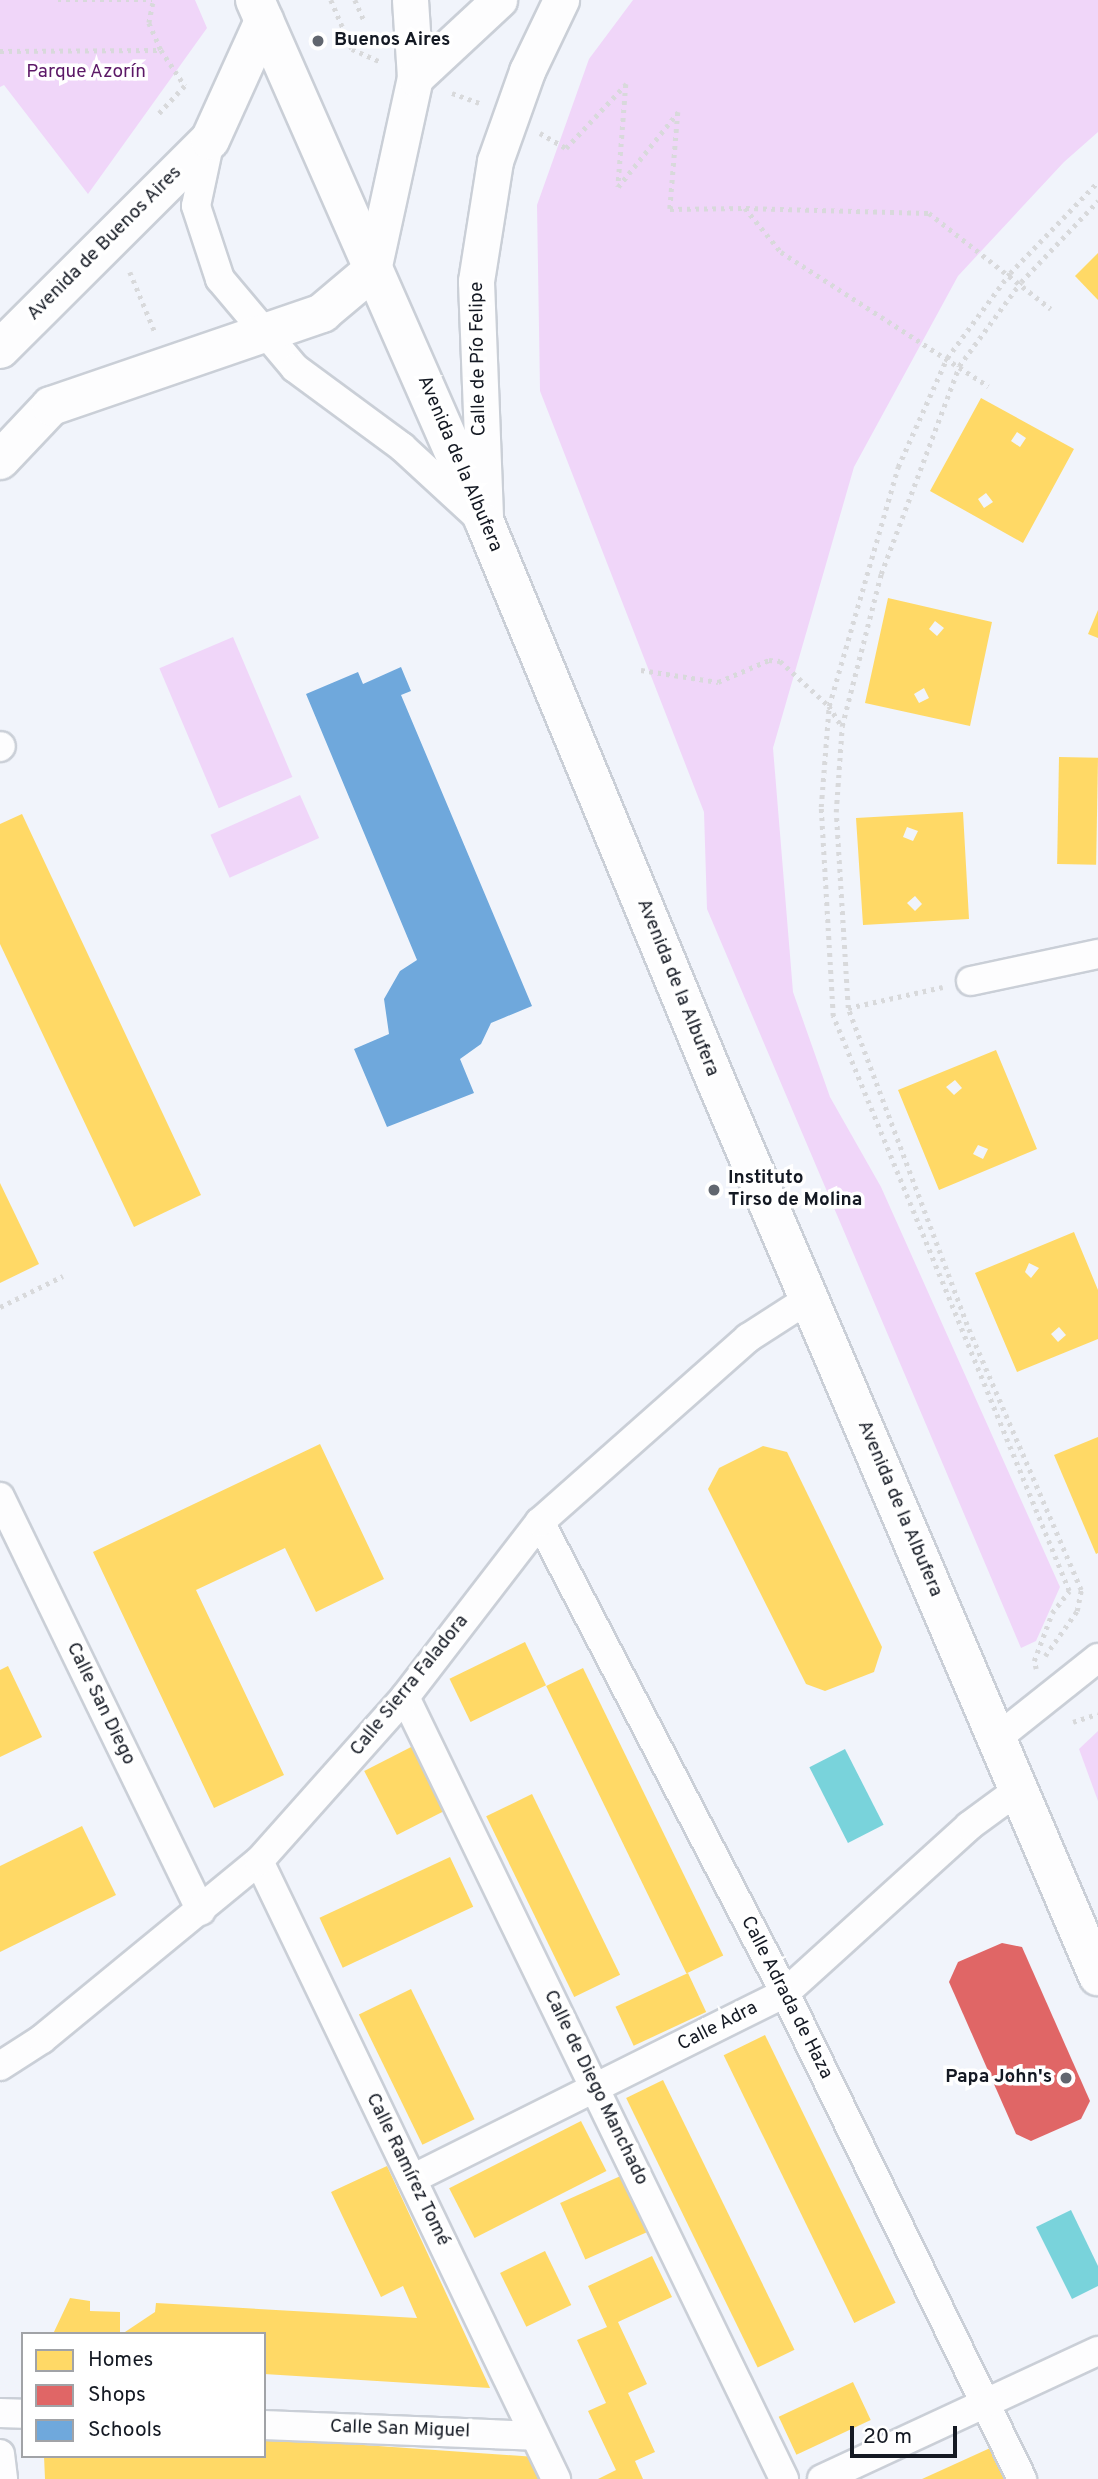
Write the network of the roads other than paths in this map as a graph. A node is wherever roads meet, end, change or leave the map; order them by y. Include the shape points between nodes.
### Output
1 (410, 0) edge
2 (499, 0) edge
3 (561, 0) edge
4 (260, 11) edge
5 (415, 78) junction
6 (210, 140) junction
7 (373, 270) junction
8 (265, 331) junction
9 (0, 349) edge
10 (0, 460) edge
11 (485, 523) junction
12 (1098, 954) edge
13 (971, 981) road end
14 (810, 1298) junction
15 (0, 1497) edge
16 (540, 1522) junction
17 (1098, 1658) edge
18 (405, 1697) junction
19 (996, 1739) junction
20 (1018, 1790) junction
21 (259, 1861) junction
22 (201, 1911) junction
23 (1098, 1976) edge
24 (785, 1993) junction
25 (0, 2066) edge
26 (596, 2090) junction
27 (412, 2179) junction
28 (1098, 2351) edge
29 (987, 2403) junction
30 (0, 2413) edge
31 (21, 2414) edge
32 (266, 2425) edge
33 (535, 2436) junction
34 (0, 2454) edge
35 (3, 2479) edge
36 (556, 2479) edge
37 (784, 2479) edge
38 (822, 2479) edge
39 (1022, 2479) edge

1 - 5 street
2 - 5 street
3 - 11 street, Calle de Pío Felipe via 495,161 476,281
4 - 6 main road, Avenida de Buenos Aires
4 - 7 main road, Avenida de la Albufera
5 - 7 street
6 - 8 street, Avenida de Buenos Aires via 196,206 220,279
6 - 9 main road, Avenida de Buenos Aires
7 - 8 main road via 322,313
7 - 11 main road, Avenida de la Albufera
8 - 10 main road via 51,406
8 - 11 street, Avenida de Buenos Aires via 295,368 402,447
11 - 14 main road, Avenida de la Albufera
12 - 13 street
14 - 16 street, Calle Sierra Faladora via 748,1338
14 - 19 main road, Avenida de la Albufera
15 - 22 street, Calle San Diego
16 - 18 street, Calle Sierra Faladora
16 - 24 street, Calle Adrada de Haza
17 - 19 street
18 - 21 street, Calle Sierra Faladora
18 - 26 street, Calle de Diego Manchado
19 - 20 main road, Avenida de la Albufera
20 - 23 main road, Avenida de la Albufera
20 - 24 street, Calle Adra via 969,1826
21 - 22 street, Calle Sierra Faladora
21 - 27 street, Calle Ramírez Tomé
22 - 25 street, Calle Sierra Faladora via 41,2039
24 - 26 street, Calle Adra
24 - 29 street, Calle Adrada de Haza
26 - 27 street, Calle Adra
26 - 37 street, Calle de Diego Manchado
27 - 33 street, Calle Ramírez Tomé
28 - 29 street
29 - 38 street
29 - 39 street, Calle Adrada de Haza
30 - 31 street
32 - 33 street, Calle San Miguel
33 - 36 street, Calle Ramírez Tomé
34 - 35 street

